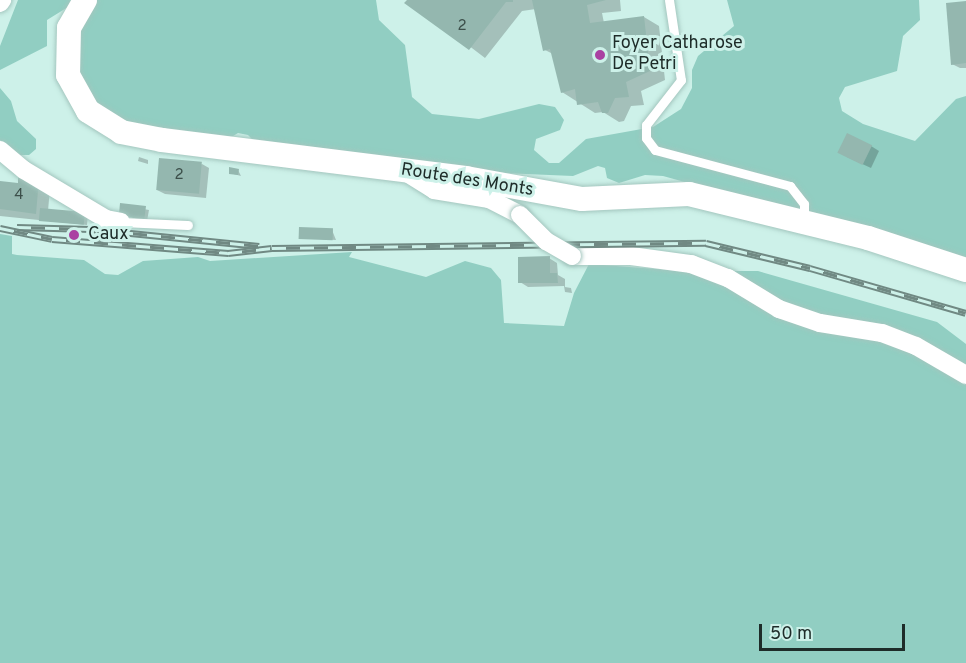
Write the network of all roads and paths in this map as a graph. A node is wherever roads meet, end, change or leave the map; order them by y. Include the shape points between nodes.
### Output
1 (85, 0) edge
2 (669, 0) edge
3 (0, 150) edge
4 (404, 171) junction
5 (121, 222) joint
6 (804, 223) junction
7 (188, 225) dead end
8 (966, 270) edge
9 (966, 375) edge

1 - 4 street, Route des Monts via 69,28 68,75 83,105 105,124 162,141
2 - 6 lane via 681,80 646,125 646,138 655,150 790,186 804,204
3 - 5 street via 24,170 106,219
4 - 6 street, Route des Monts via 582,198 689,194
4 - 9 street, bridge via 434,190 489,200 520,215 546,241 572,255 631,256 691,264 728,278 779,309 820,323 882,333 916,346
5 - 7 lane
6 - 8 street, Route des Monts via 868,238

